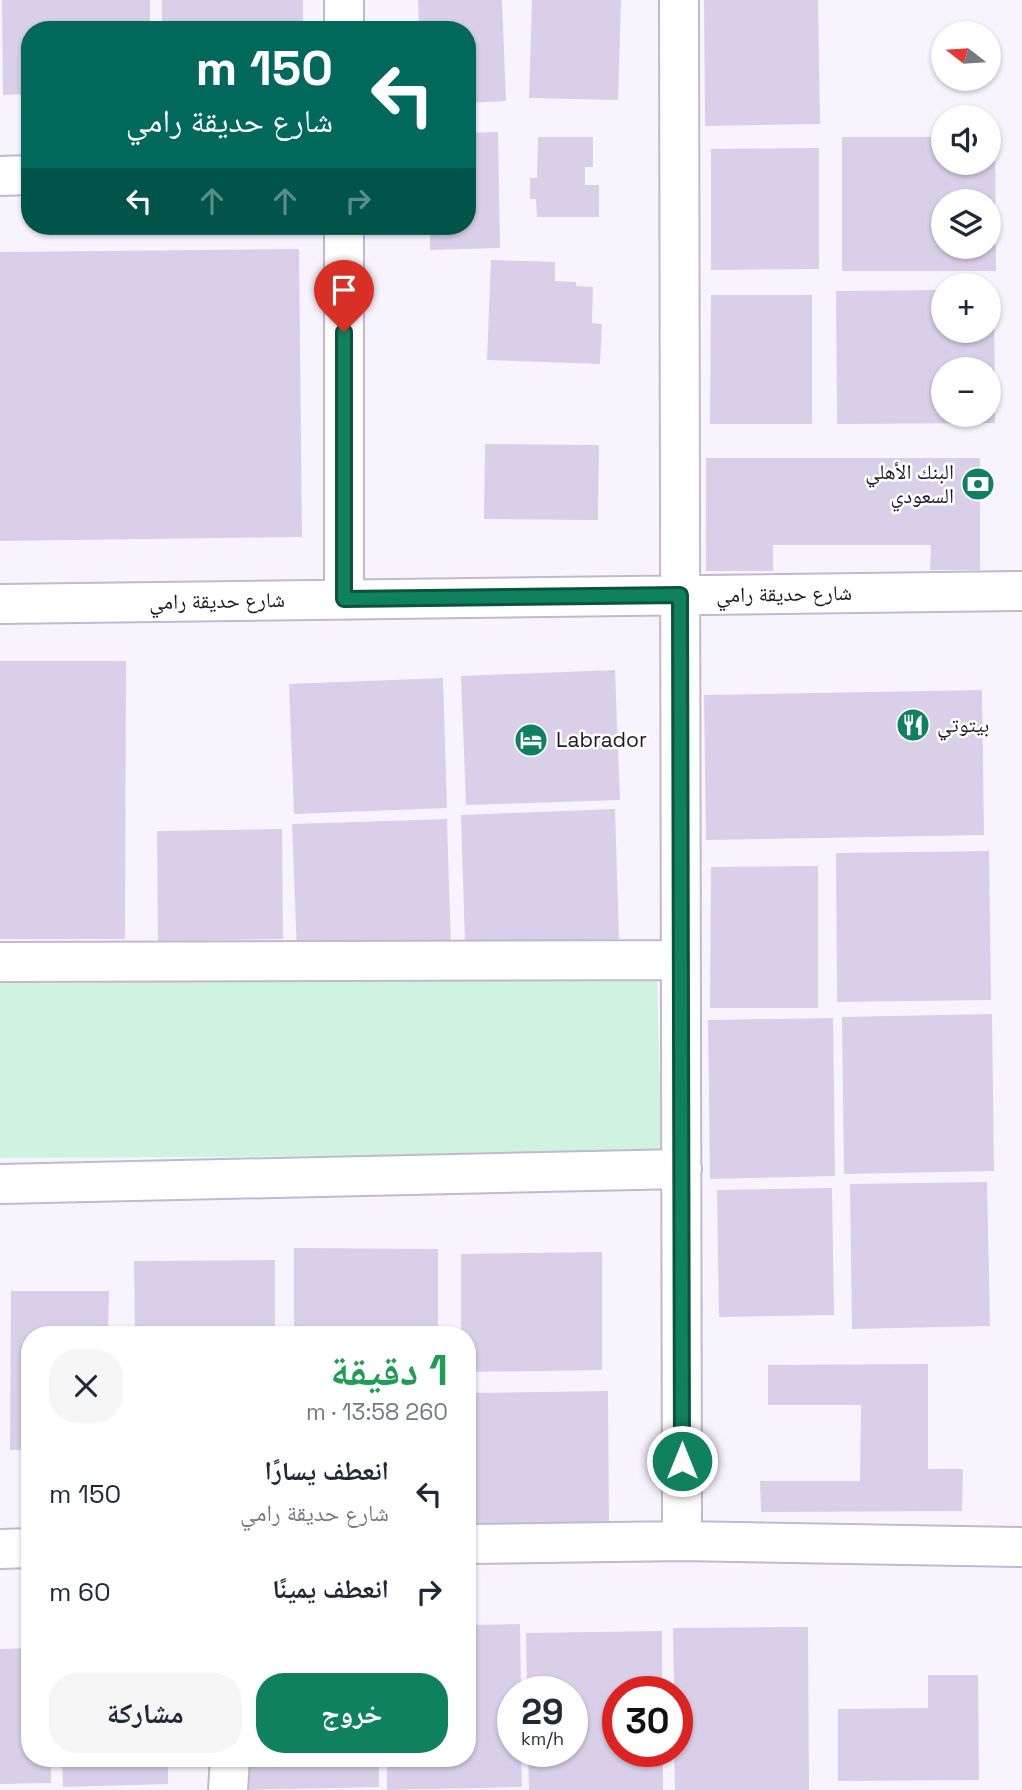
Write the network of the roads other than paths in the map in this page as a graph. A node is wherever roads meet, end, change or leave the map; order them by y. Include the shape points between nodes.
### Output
1 (344, 0) edge
2 (678, 0) edge
3 (344, 21) edge
4 (0, 176) edge
5 (21, 176) edge
6 (344, 235) edge
7 (1022, 591) edge
8 (680, 595) junction
9 (344, 599) junction
10 (0, 604) edge
11 (681, 960) junction
12 (0, 962) edge
13 (682, 1168) junction
14 (0, 1184) edge
15 (682, 1541) junction
16 (476, 1544) edge
17 (1022, 1547) edge
18 (21, 1548) edge
19 (0, 1549) edge
20 (230, 1767) edge
21 (229, 1790) edge

1 - 3 street
2 - 8 street
4 - 5 street
6 - 9 street
7 - 8 street, شارع حديقة رامي
8 - 9 street, شارع حديقة رامي
8 - 11 street
9 - 10 street, شارع حديقة رامي
11 - 12 street
11 - 13 street
13 - 14 street
13 - 15 street
15 - 16 street
15 - 17 street
18 - 19 street
20 - 21 street

